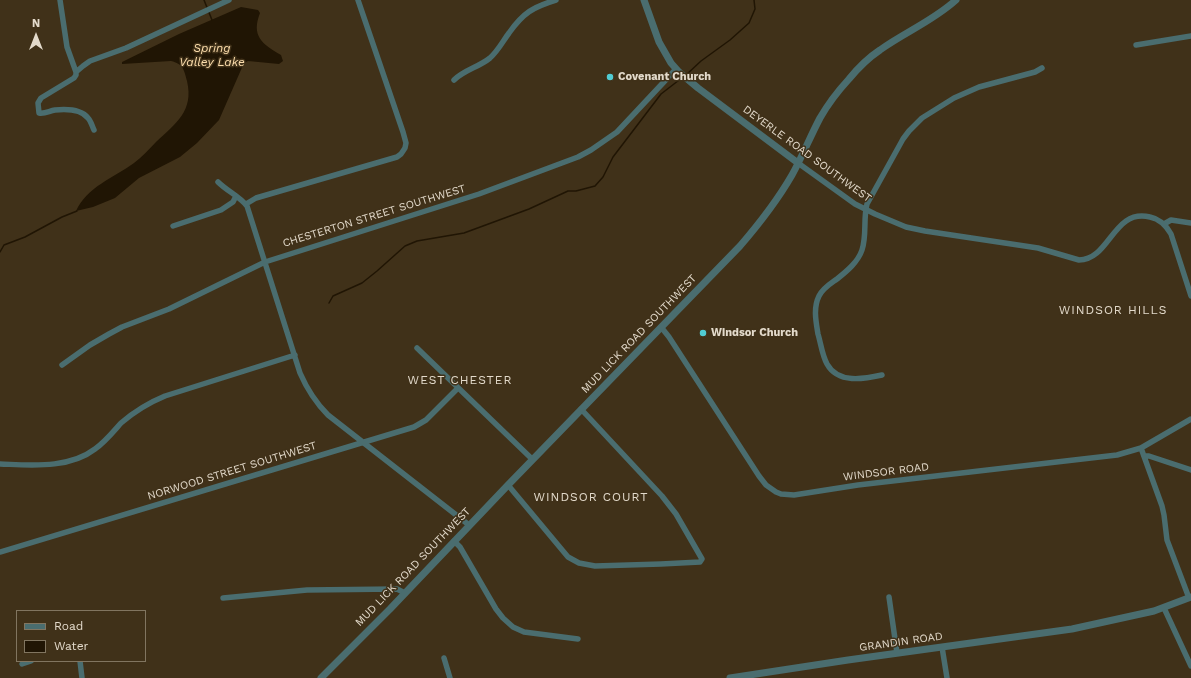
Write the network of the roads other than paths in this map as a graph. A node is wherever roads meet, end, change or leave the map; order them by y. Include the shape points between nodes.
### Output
1 (60, 0) edge
2 (229, 0) edge
3 (358, 0) edge
4 (556, 0) edge
5 (644, 0) edge
6 (956, 0) edge
7 (1191, 36) edge
8 (1136, 45) dead end
9 (1042, 68) dead end
10 (76, 72) junction
11 (681, 73) junction
12 (454, 80) dead end
13 (94, 130) dead end
14 (798, 163) junction
15 (218, 182) dead end
16 (236, 196) junction
17 (246, 204) junction
18 (866, 210) junction
19 (1191, 223) edge
20 (1164, 224) junction
21 (173, 226) dead end
22 (265, 262) junction
23 (1191, 296) edge
24 (661, 327) junction
25 (417, 348) dead end
26 (295, 356) junction
27 (62, 365) dead end
28 (882, 375) dead end
29 (458, 388) junction
30 (581, 409) junction
31 (1191, 419) edge
32 (363, 442) junction
33 (1141, 448) junction
34 (1144, 456) junction
35 (532, 460) junction
36 (0, 464) edge
37 (1191, 470) edge
38 (508, 485) junction
39 (469, 525) junction
40 (454, 541) junction
41 (0, 552) edge
42 (405, 592) junction
43 (889, 597) dead end
44 (223, 598) dead end
45 (1190, 598) edge
46 (1164, 608) junction
47 (578, 639) dead end
48 (942, 647) junction
49 (897, 653) junction
50 (444, 658) dead end
51 (29, 662) edge
52 (80, 662) edge
53 (22, 664) dead end
54 (1191, 666) edge
55 (82, 678) edge
56 (321, 678) edge
57 (450, 678) edge
58 (730, 678) edge
59 (947, 678) edge

1 - 10 street via 68,48
2 - 10 street via 137,43 94,59
3 - 17 street via 403,132 406,143 404,151 384,161 256,198
4 - 12 street via 541,5 520,18 491,57
5 - 11 street, DEYERLE ROAD SOUTHWEST via 659,42
6 - 14 street, MUD LICK ROAD SOUTHWEST via 938,15 881,49 861,66 820,118
7 - 8 street
9 - 18 street via 966,92 922,118 903,139
10 - 13 street via 74,78 39,100 39,113 60,110 81,112 88,118
11 - 14 street, DEYERLE ROAD SOUTHWEST
11 - 22 street, CHESTERTON STREET SOUTHWEST via 608,140 578,157 479,194
14 - 18 street, DEYERLE ROAD SOUTHWEST
14 - 24 street, MUD LICK ROAD SOUTHWEST via 756,228
15 - 16 street
16 - 17 street
16 - 21 street via 233,202 221,210
17 - 22 street
18 - 20 street, DEYERLE ROAD SOUTHWEST via 925,231 1038,248 1079,260 1092,257 1128,219 1138,216 1151,217
18 - 28 street via 862,250 852,267 819,295 816,320 825,359 835,373 851,379
19 - 20 street via 1171,220
20 - 23 street via 1172,237
22 - 26 street
22 - 27 street, CHESTERTON STREET SOUTHWEST via 169,309 122,327
24 - 30 street, MUD LICK ROAD SOUTHWEST
24 - 33 street, WINDSOR ROAD via 759,476 771,490 781,494 794,495 858,485 1079,460 1117,455
25 - 29 street
26 - 32 street via 302,378 314,400 328,415
26 - 36 street via 152,401 133,413 95,450 77,459 38,465
29 - 32 street, NORWOOD STREET SOUTHWEST via 421,423
29 - 35 street
30 - 35 street, MUD LICK ROAD SOUTHWEST
30 - 38 street via 662,496 676,514 702,560 661,564 584,565 568,557
31 - 33 street, WINDSOR ROAD
32 - 39 street
32 - 41 street, NORWOOD STREET SOUTHWEST
33 - 34 street
34 - 37 street
34 - 45 street via 1162,506 1166,540
35 - 38 street, MUD LICK ROAD SOUTHWEST
38 - 39 street, MUD LICK ROAD SOUTHWEST
39 - 40 street, MUD LICK ROAD SOUTHWEST
40 - 42 street, MUD LICK ROAD SOUTHWEST
40 - 47 street via 508,624 524,632
42 - 44 street via 397,589 318,589
42 - 56 street, MUD LICK ROAD SOUTHWEST
43 - 49 street
45 - 46 street, GRANDIN ROAD
46 - 48 street, GRANDIN ROAD via 1075,628
46 - 54 street
48 - 49 street, GRANDIN ROAD
48 - 59 street
49 - 58 street, GRANDIN ROAD
50 - 57 street
51 - 53 street
52 - 55 street

